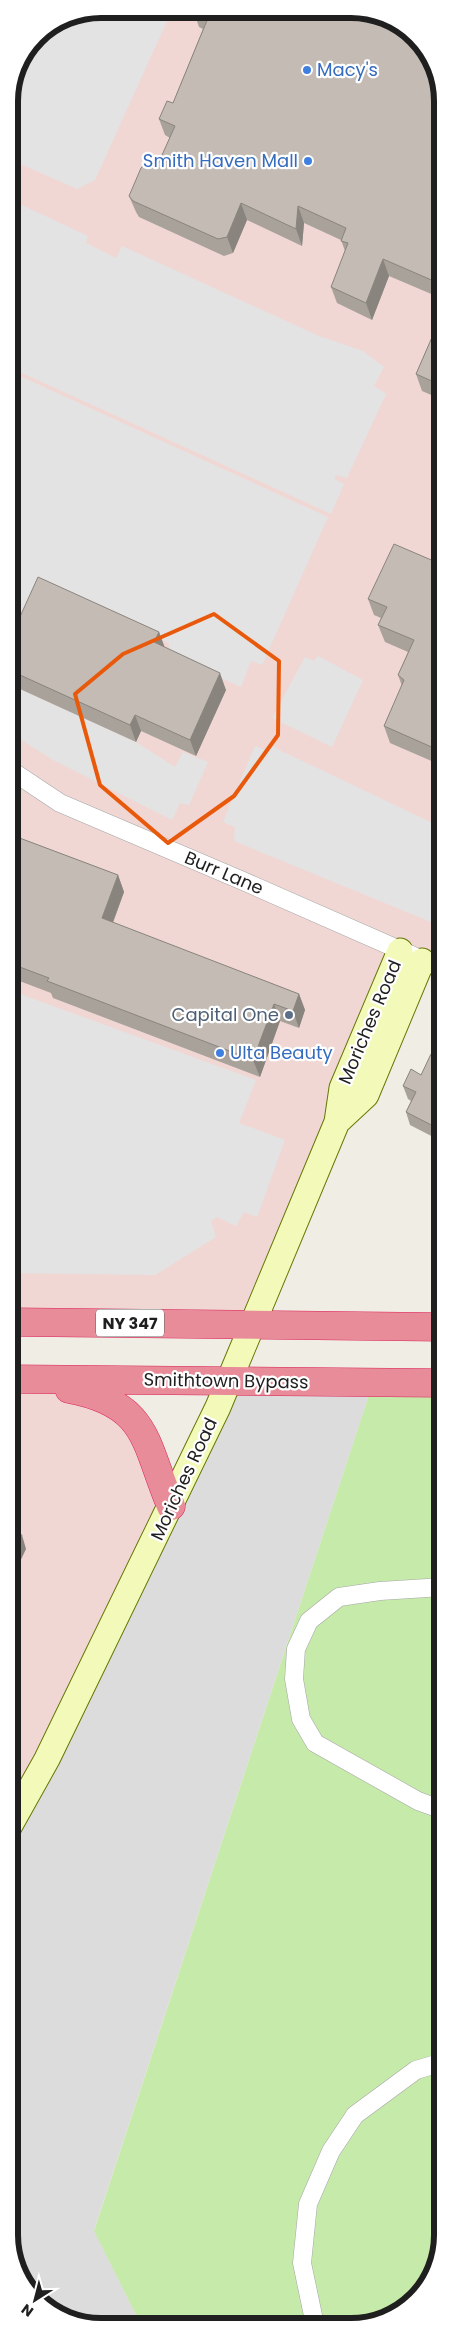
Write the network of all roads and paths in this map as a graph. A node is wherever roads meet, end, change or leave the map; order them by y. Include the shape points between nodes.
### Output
1 (18, 775) edge
2 (422, 960) edge
3 (18, 1322) edge
4 (251, 1325) junction
5 (434, 1327) edge
6 (18, 1379) edge
7 (18, 1380) edge
8 (229, 1380) junction
9 (434, 1383) edge
10 (171, 1506) junction
11 (434, 1588) edge
12 (434, 1807) edge
13 (18, 1811) edge
14 (434, 2065) edge
15 (314, 2318) edge

1 - 2 street, Burr Lane via 60,803
2 - 4 main road, Moriches Road via 342,1088 337,1122
3 - 4 highway, NY 347
4 - 5 highway, NY 347
4 - 8 main road, Moriches Road
6 - 8 highway, Smithtown Bypass
7 - 10 highway via 96,1395 122,1407 143,1434
8 - 9 highway, Smithtown Bypass
8 - 10 main road, Moriches Road
10 - 13 main road, Moriches Road via 47,1759
11 - 12 street via 339,1597 309,1621 296,1649 294,1679 302,1719 315,1743
14 - 15 street via 416,2070 356,2115 331,2151 308,2204 302,2263

